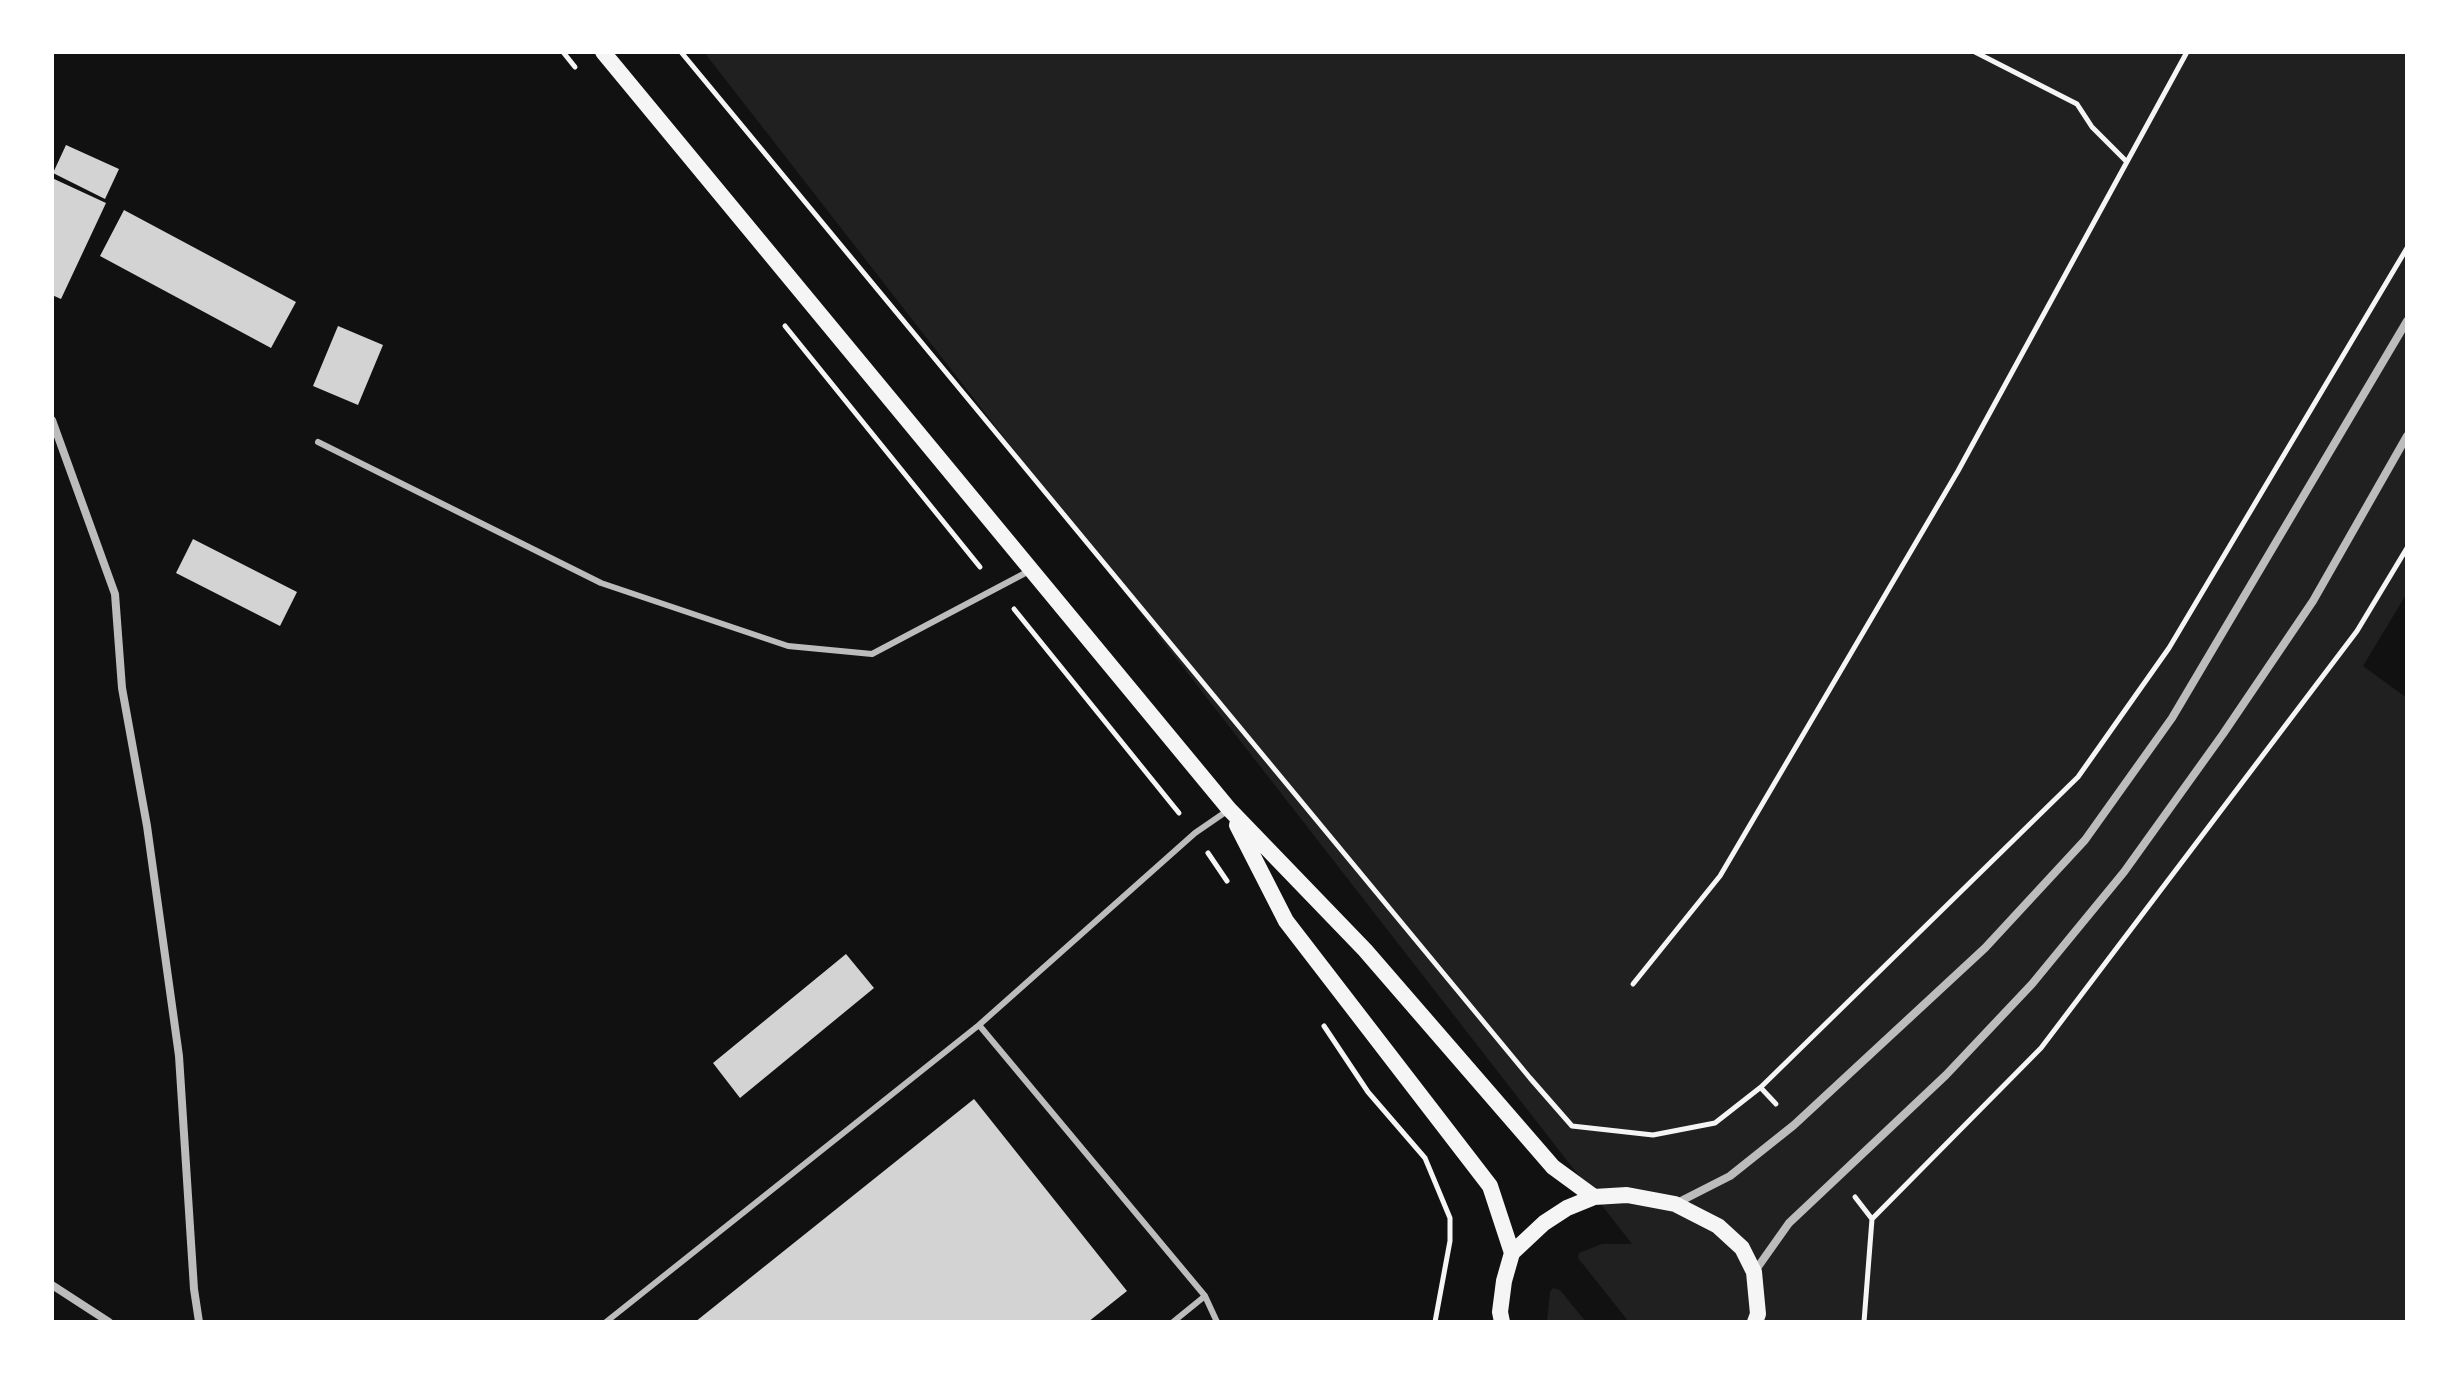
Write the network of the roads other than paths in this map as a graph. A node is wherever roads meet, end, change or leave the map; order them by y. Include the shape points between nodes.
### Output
1 (603, 52) edge
2 (2407, 321) edge
3 (52, 420) edge
4 (2407, 436) edge
5 (318, 442) dead end
6 (1031, 570) junction
7 (1229, 809) junction
8 (979, 1025) junction
9 (1594, 1197) junction
10 (1675, 1204) junction
11 (1512, 1253) junction
12 (1754, 1272) junction
13 (52, 1285) edge
14 (1205, 1296) junction
15 (109, 1322) edge
16 (199, 1322) edge
17 (606, 1322) edge
18 (1173, 1322) edge
19 (1217, 1322) edge
20 (1502, 1322) edge
21 (1755, 1322) edge

1 - 6 main road
2 - 10 street via 2172,718 2085,840 1985,948 1794,1125 1730,1176
3 - 16 street via 115,594 122,688 179,1056
4 - 12 street via 2313,601 2124,872 2032,984 1946,1075 1789,1223
5 - 6 lane via 601,583 788,646 872,654
6 - 7 main road
7 - 8 lane via 1195,833
7 - 9 main road via 1365,950 1553,1167
7 - 11 main road via 1286,921 1490,1186
8 - 14 lane
8 - 17 lane
9 - 10 main road via 1627,1195
9 - 11 main road via 1544,1223
10 - 12 main road via 1718,1226 1742,1248
11 - 20 main road
12 - 21 main road
13 - 15 street
14 - 18 lane
14 - 19 lane

